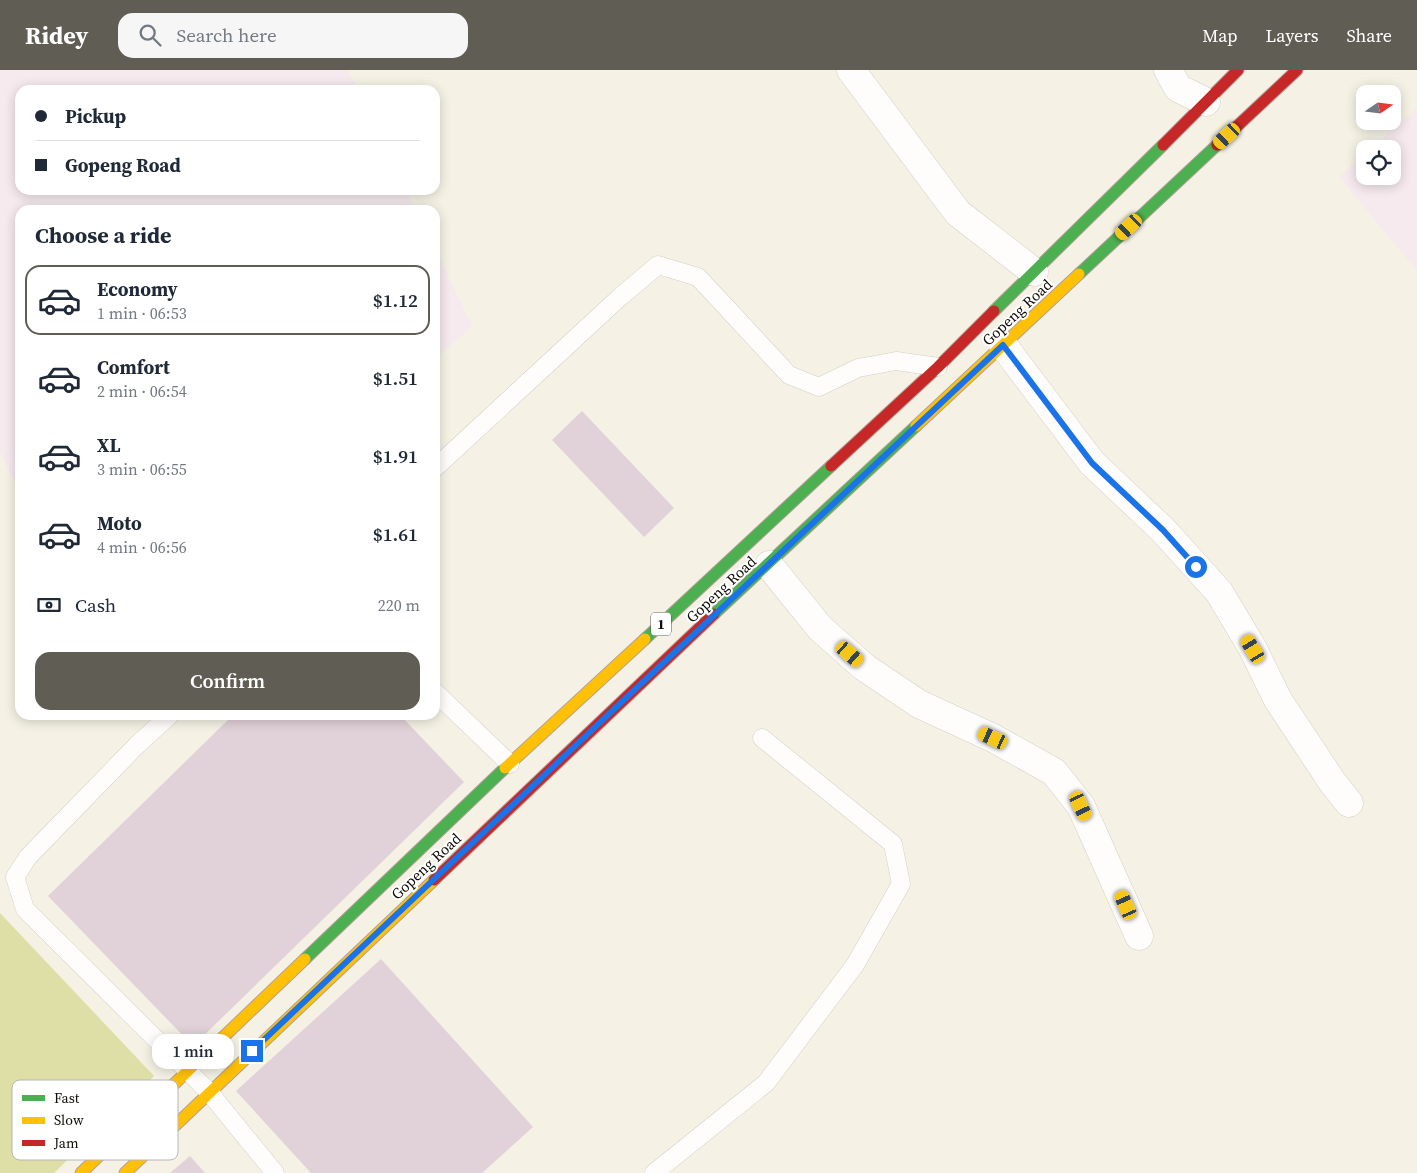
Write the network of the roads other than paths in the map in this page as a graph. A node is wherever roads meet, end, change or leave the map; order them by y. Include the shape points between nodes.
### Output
1 (851, 70) edge
2 (1168, 70) edge
3 (1238, 70) edge
4 (1298, 70) edge
5 (1206, 102) junction
6 (1034, 272) junction
7 (1003, 345) junction
8 (938, 367) junction
9 (440, 463) edge
10 (769, 565) junction
11 (440, 697) edge
12 (164, 720) edge
13 (762, 738) dead end
14 (510, 764) junction
15 (1349, 803) dead end
16 (8, 875) edge
17 (1140, 936) dead end
18 (188, 1072) junction
19 (178, 1081) edge
20 (209, 1092) junction
21 (178, 1122) edge
22 (95, 1160) edge
23 (138, 1160) edge
24 (81, 1173) edge
25 (125, 1173) edge
26 (274, 1173) edge
27 (654, 1173) edge

1 - 6 street via 958,213
2 - 5 street via 1178,88
3 - 5 highway, Gopeng Road / 1
4 - 7 highway, Gopeng Road / 1
5 - 6 highway, Gopeng Road / 1
6 - 8 highway, Gopeng Road / 1
7 - 10 highway, Gopeng Road / 1
7 - 15 street via 1092,463 1163,530 1219,592 1253,649 1278,700
8 - 9 lane via 896,361 858,368 819,388 789,375 698,277 658,265
8 - 14 highway, Gopeng Road / 1
10 - 17 street via 820,628 864,667 919,704 993,738 1054,772 1081,806
10 - 20 highway, Gopeng Road / 1
11 - 14 lane
12 - 16 lane
13 - 27 lane via 893,844 901,884 855,965 766,1083
14 - 18 highway, Gopeng Road / 1
16 - 18 lane via 26,910
18 - 19 highway, Gopeng Road / 1
18 - 20 lane
20 - 21 highway, Gopeng Road / 1
20 - 26 lane
22 - 24 highway, Gopeng Road / 1
23 - 25 highway, Gopeng Road / 1

